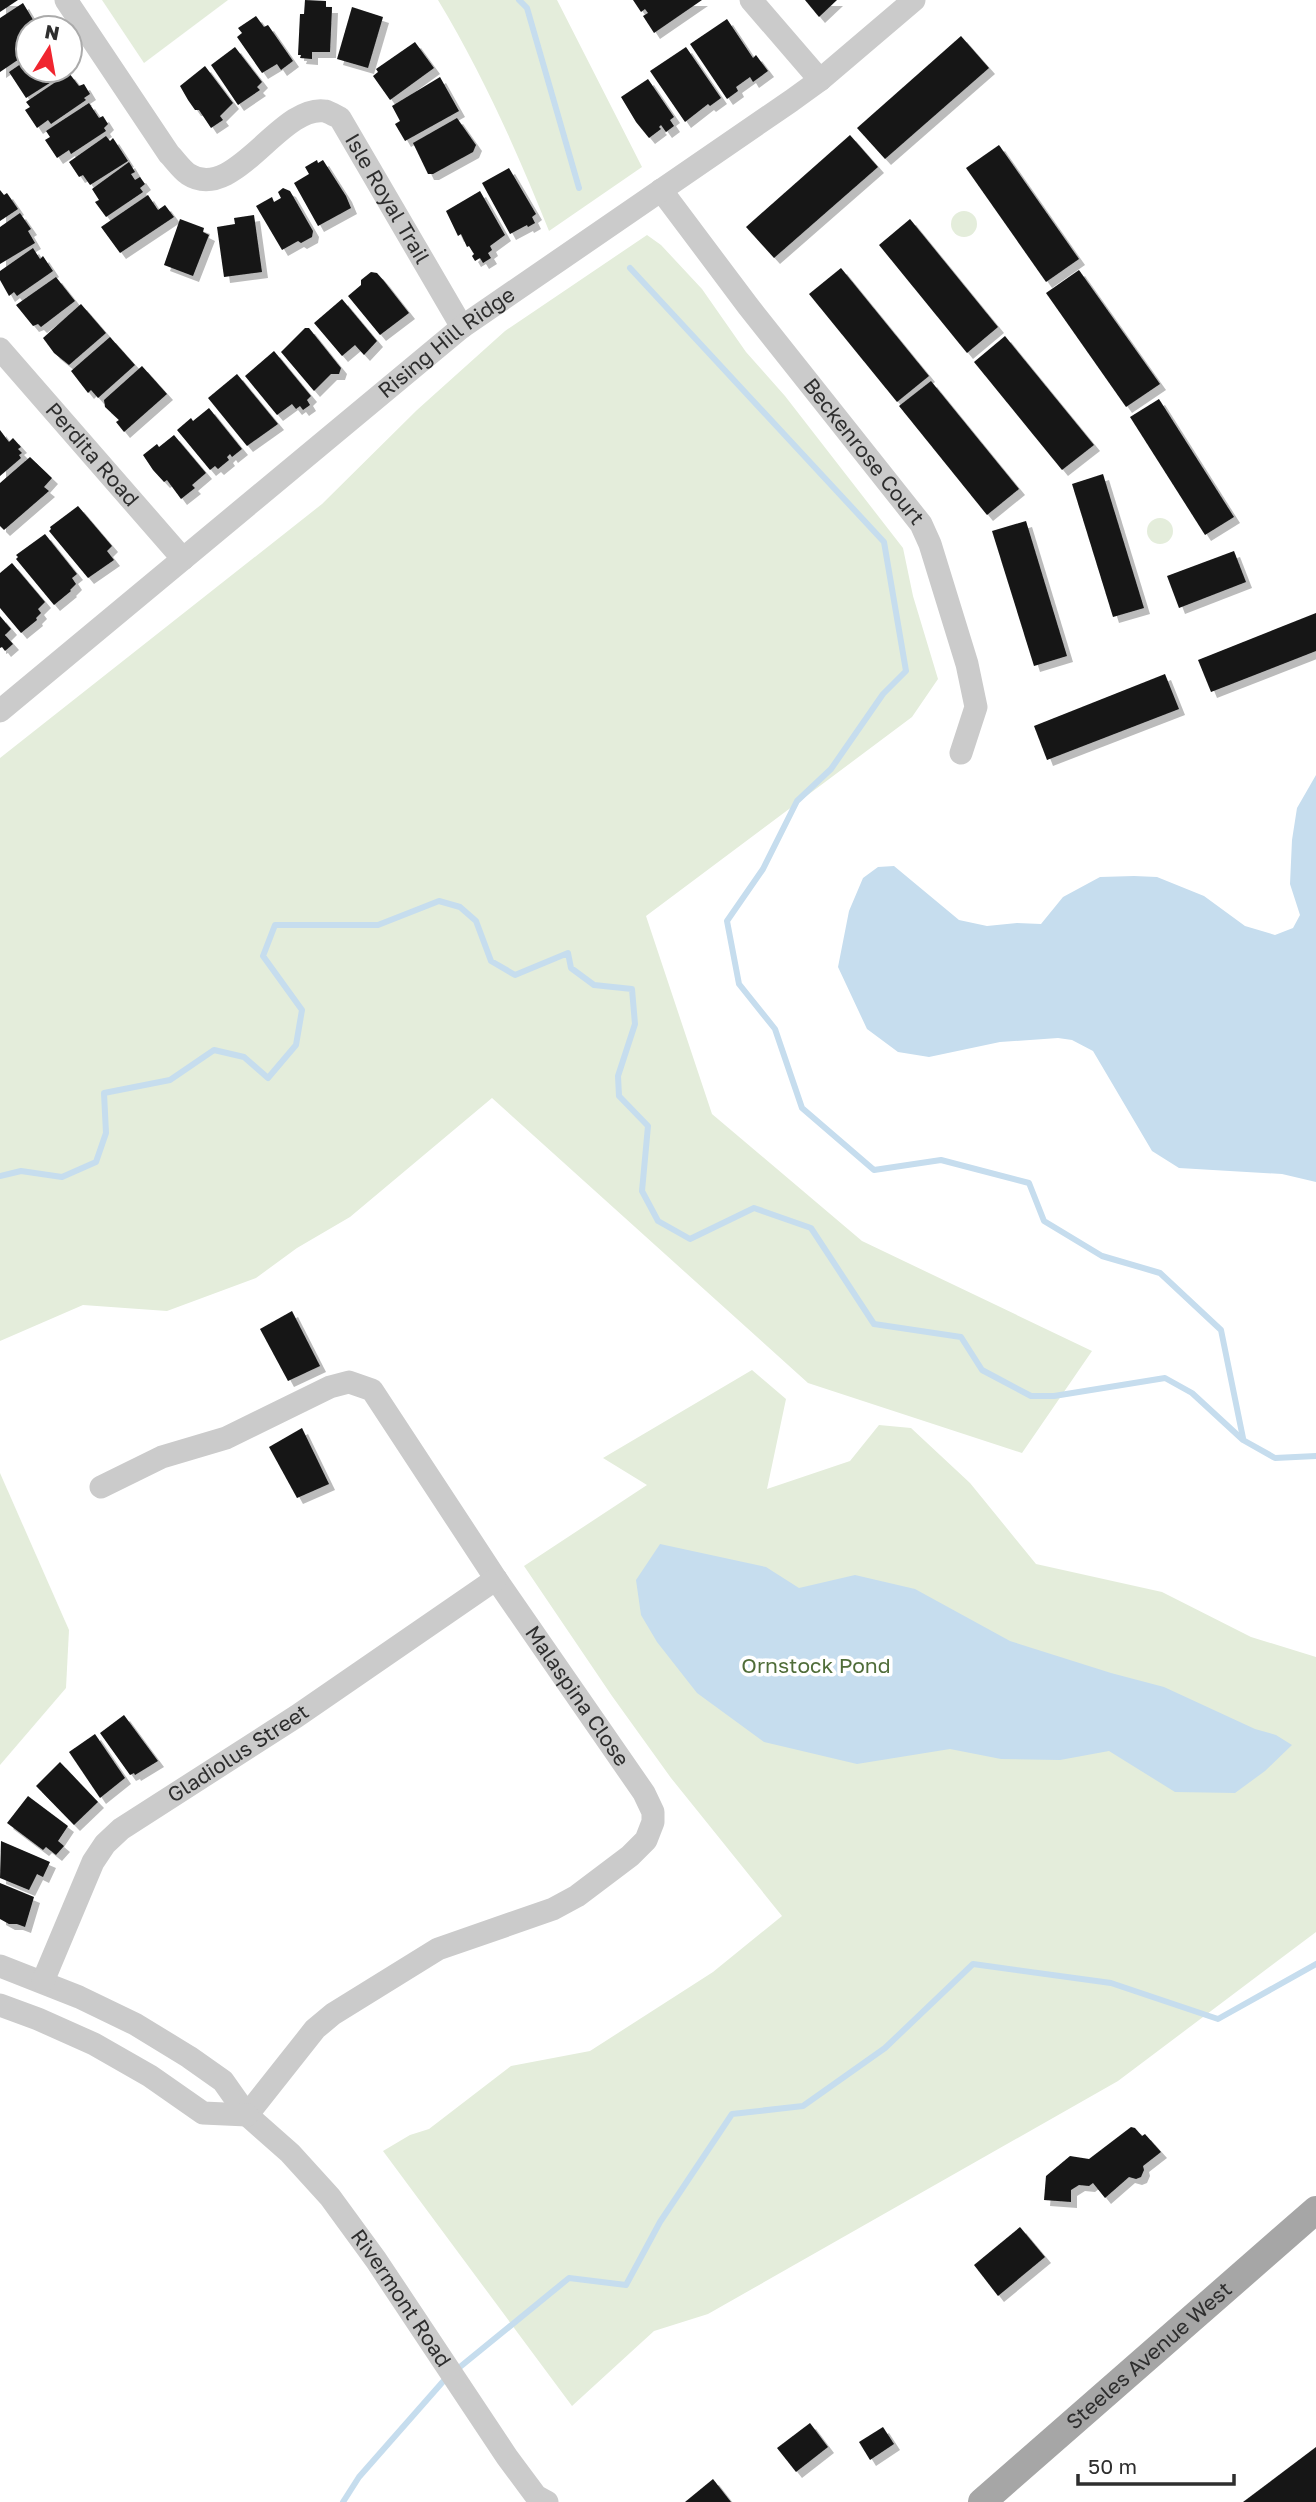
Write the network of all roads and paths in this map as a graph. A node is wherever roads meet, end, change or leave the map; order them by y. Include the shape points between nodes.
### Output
1 (66, 0) edge
2 (751, 0) edge
3 (914, 0) edge
4 (820, 80) junction
5 (661, 190) junction
6 (462, 327) junction
7 (0, 349) edge
8 (183, 559) junction
9 (0, 711) edge
10 (961, 753) dead end
11 (102, 1487) dead end
12 (496, 1579) junction
13 (0, 1966) edge
14 (43, 1981) junction
15 (0, 2005) edge
16 (247, 2115) junction
17 (1316, 2210) edge
18 (540, 2500) edge
19 (982, 2502) edge

1 - 6 street, Isle Royal Trail via 169,154 188,174 204,180 223,178 308,113 325,111 340,118
2 - 4 street
3 - 4 street, Rising Hill Ridge
4 - 5 street, Rising Hill Ridge
5 - 6 street, Rising Hill Ridge
5 - 10 street, Beckenrose Court via 921,524 958,632 976,707
6 - 8 street, Rising Hill Ridge
7 - 8 street, Perdita Road
8 - 9 street, Rising Hill Ridge
11 - 12 street, Malaspina Close via 162,1457 226,1438 330,1387 360,1384 372,1390
12 - 14 street, Gladiolus Street via 329,1695 121,1829 93,1861
12 - 16 street, Malaspina Close via 649,1801 653,1812 650,1832 630,1856 577,1896 534,1917 438,1949 333,2014 315,2029
13 - 14 street, Rivermont Road
14 - 16 street, Rivermont Road via 135,2024 189,2057 223,2081
15 - 16 street via 104,2050 203,2113
16 - 18 street, Rivermont Road via 316,2179
17 - 19 main road, Steeles Avenue West

